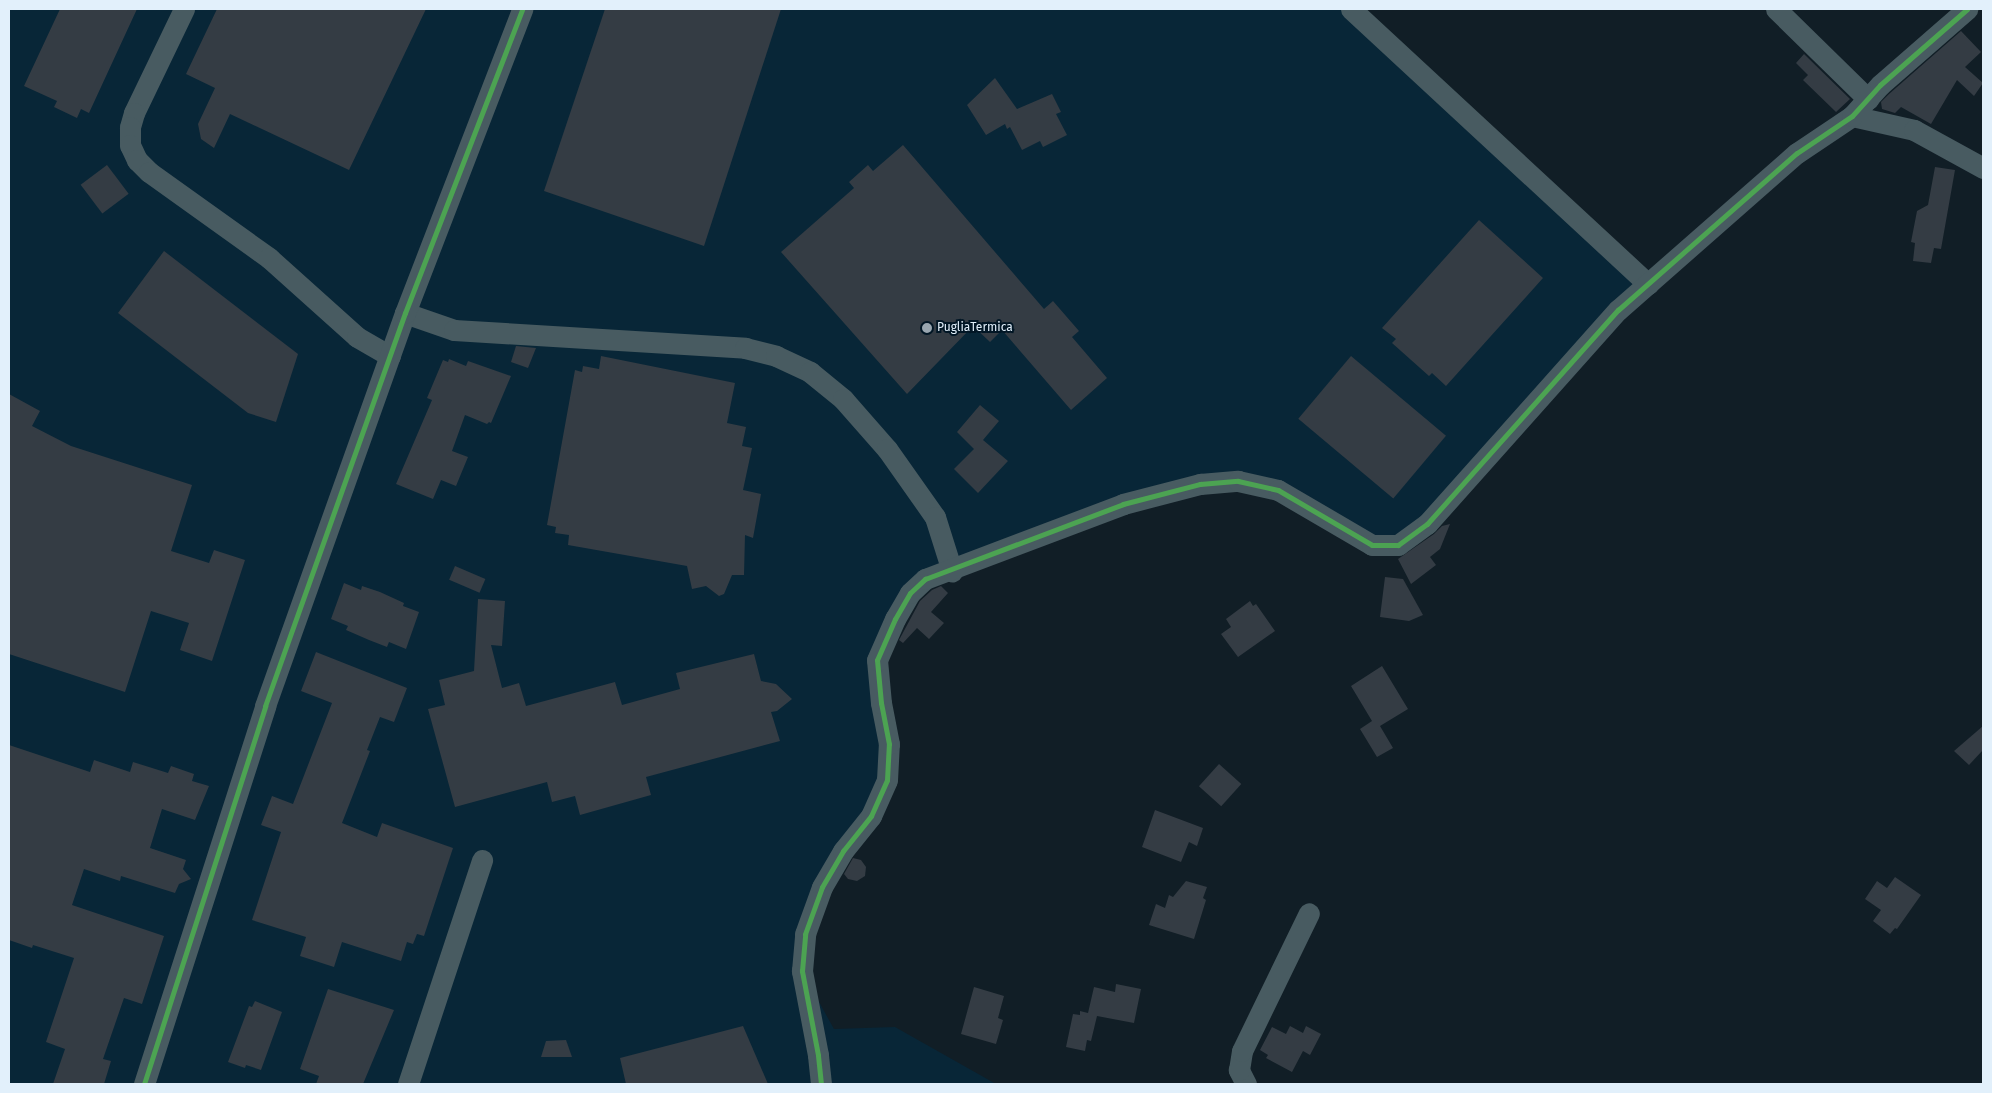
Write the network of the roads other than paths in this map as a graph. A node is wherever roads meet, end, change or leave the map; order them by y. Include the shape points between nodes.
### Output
1 (184, 9) edge
2 (522, 9) edge
3 (1351, 9) edge
4 (1776, 9) edge
5 (1967, 9) edge
6 (1868, 99) junction
7 (1852, 116) junction
8 (1983, 168) edge
9 (1648, 284) junction
10 (405, 314) junction
11 (390, 356) junction
12 (952, 571) junction
13 (482, 860) dead end
14 (1308, 913) dead end
15 (144, 1084) edge
16 (408, 1084) edge
17 (821, 1084) edge
18 (1246, 1084) edge

1 - 11 street via 134,113 130,145 137,160 148,172 269,258 357,337
2 - 10 street
3 - 9 street
4 - 6 street
5 - 6 street
6 - 7 street
7 - 8 street via 1914,130
7 - 9 street via 1797,153
9 - 12 street via 1618,310 1427,524 1398,544 1372,545 1278,490 1238,481 1200,484 1123,504
10 - 11 street
10 - 12 street via 454,330 745,348 776,356 810,372 843,399 887,449 934,517
11 - 15 street via 265,706
12 - 17 street via 925,579 910,593 877,660 889,744 887,780 871,816 843,852 822,887 805,934 802,971
13 - 16 street
14 - 18 street via 1242,1051 1239,1070

